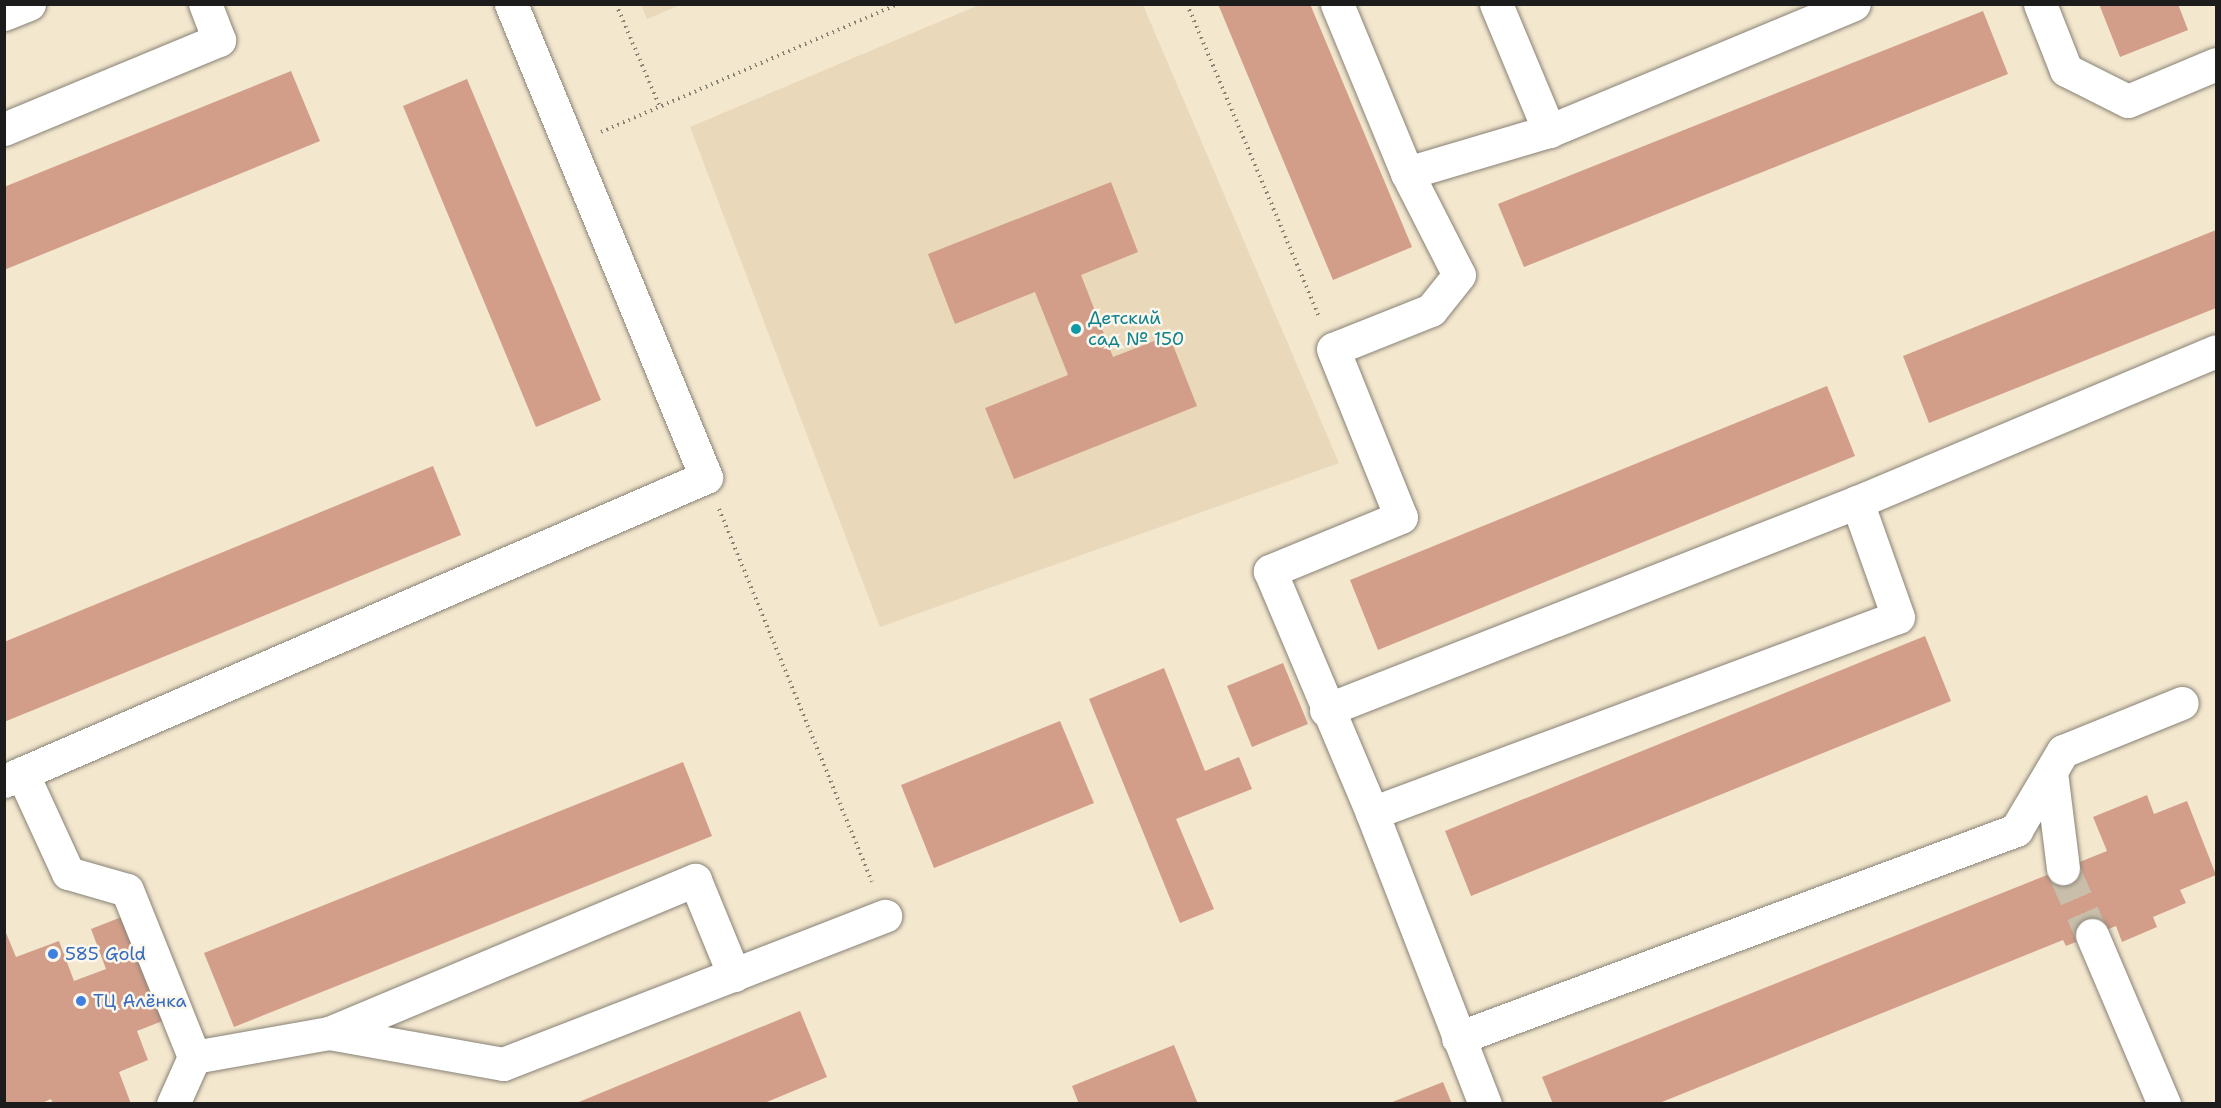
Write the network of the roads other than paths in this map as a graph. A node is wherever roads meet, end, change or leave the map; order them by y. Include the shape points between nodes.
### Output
1 (29, 4) edge
2 (205, 4) edge
3 (511, 4) edge
4 (1337, 4) edge
5 (1496, 4) edge
6 (1854, 4) edge
7 (2040, 4) edge
8 (4, 14) edge
9 (2217, 64) edge
10 (4, 129) edge
11 (1549, 131) junction
12 (1407, 173) junction
13 (2217, 351) edge
14 (1857, 502) junction
15 (2182, 703) dead end
16 (1326, 710) junction
17 (2050, 772) junction
18 (14, 777) edge
19 (1372, 813) junction
20 (2063, 868) tunnel mouth
21 (885, 916) road end
22 (2092, 935) tunnel mouth
23 (734, 975) junction
24 (329, 1033) junction
25 (1458, 1038) junction
26 (194, 1057) junction
27 (173, 1104) edge
28 (1485, 1104) edge
29 (2164, 1104) edge

1 - 8 lane
2 - 10 lane via 219,40
3 - 18 lane via 706,477
4 - 12 lane
5 - 11 lane
6 - 11 lane
7 - 9 lane via 2066,70 2128,100
11 - 12 lane
12 - 16 lane via 1459,275 1431,310 1333,349 1401,517 1270,571
13 - 14 lane
14 - 16 lane
14 - 19 lane via 1898,617
15 - 17 lane via 2062,752
16 - 19 lane
17 - 20 lane
17 - 25 lane via 2016,830
18 - 26 lane via 68,873 126,891
19 - 25 lane
21 - 23 lane
22 - 29 lane
23 - 24 lane via 503,1064
23 - 24 lane via 695,880
24 - 26 lane
25 - 28 lane
26 - 27 lane

